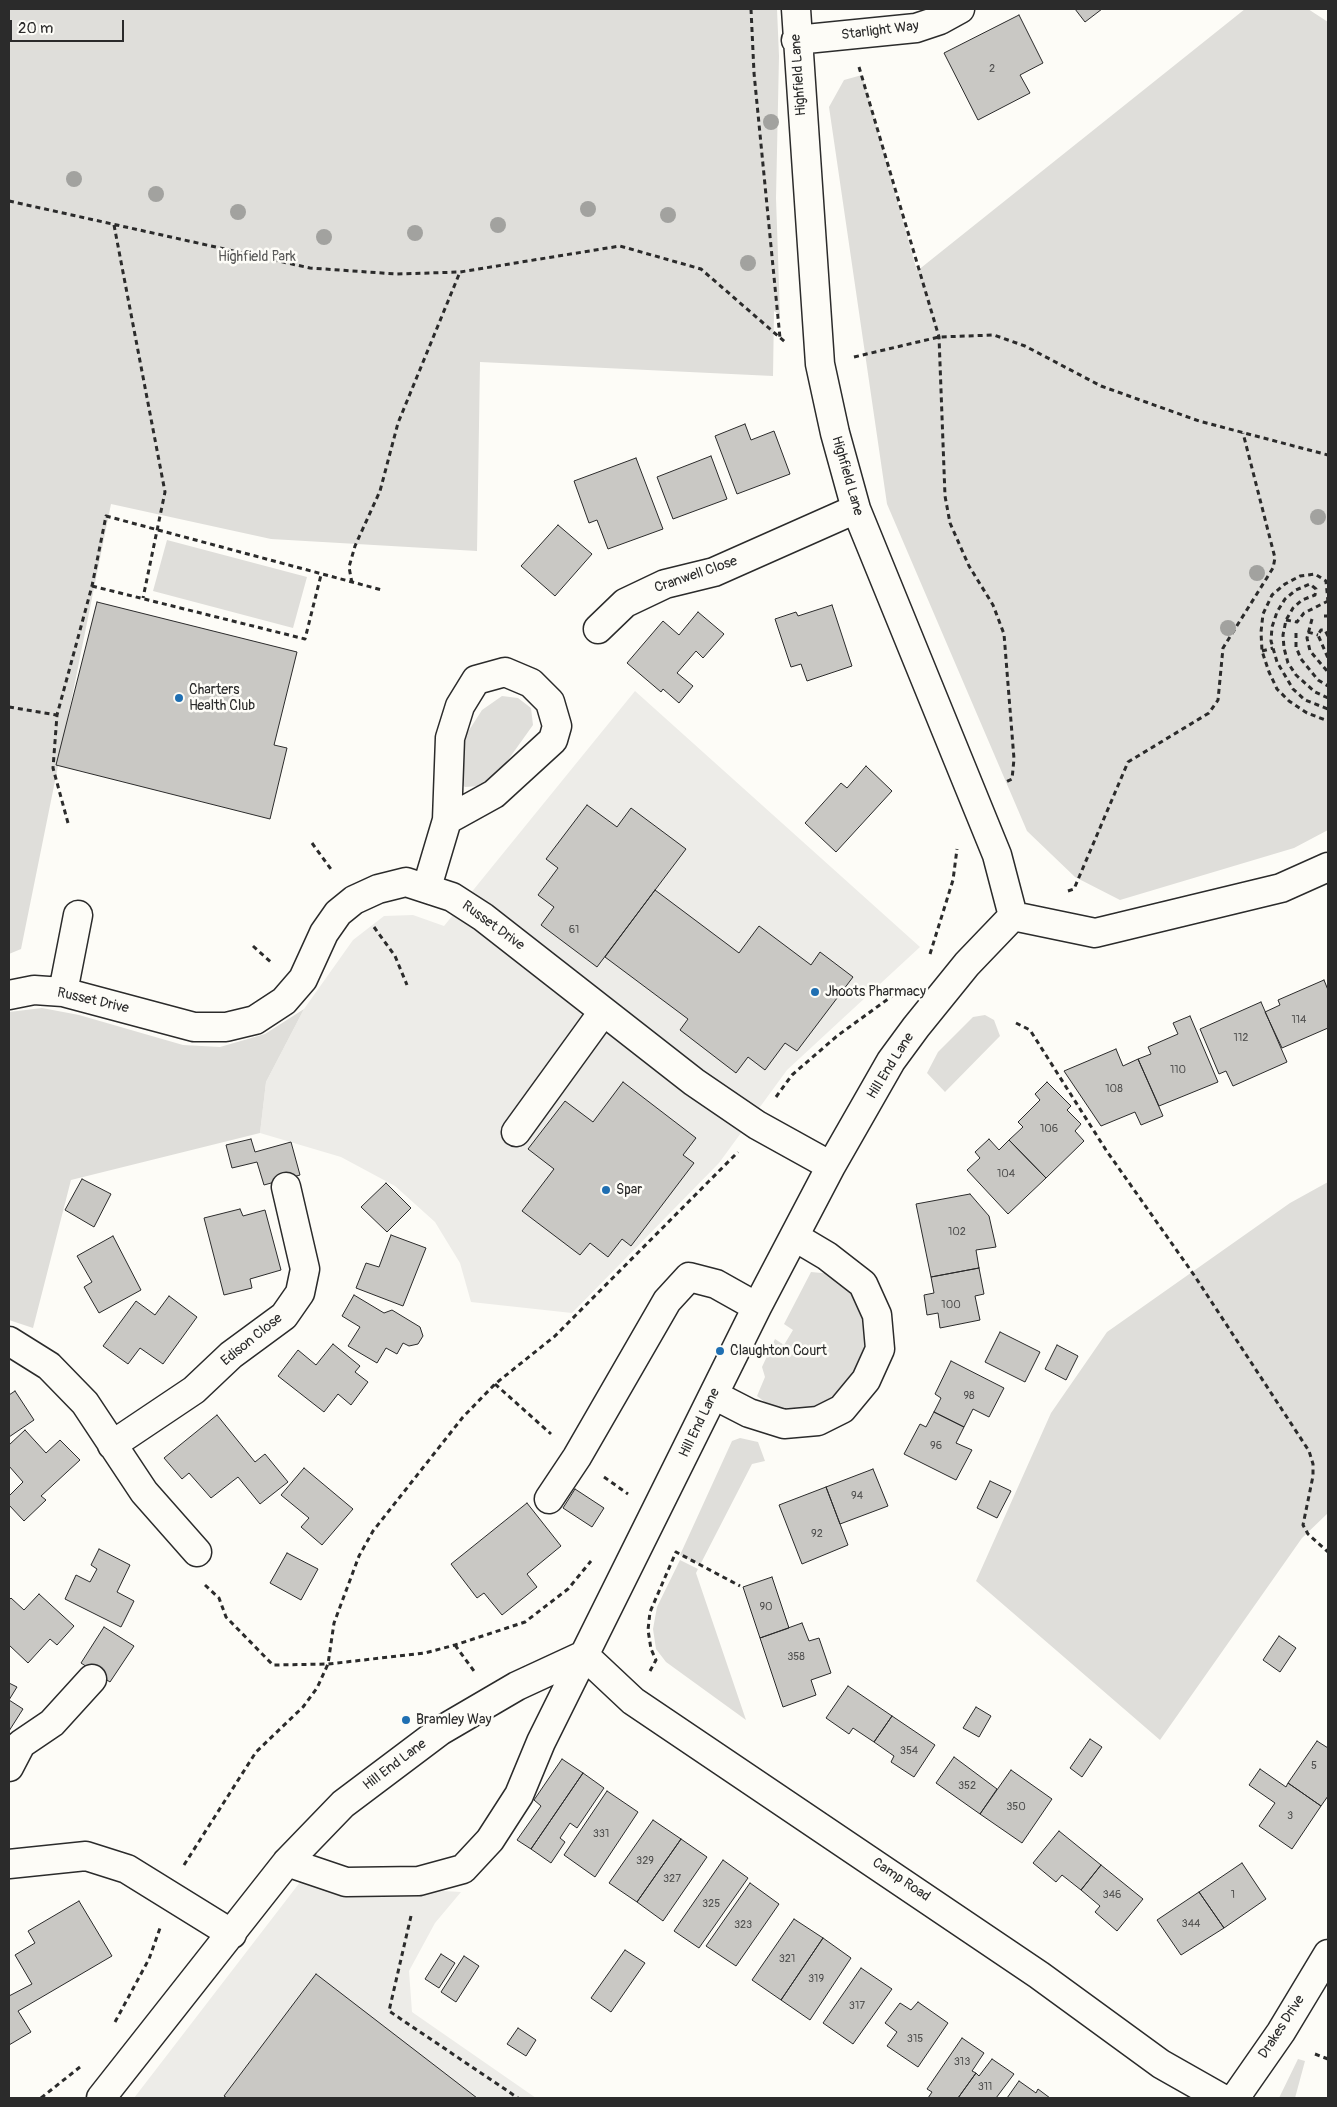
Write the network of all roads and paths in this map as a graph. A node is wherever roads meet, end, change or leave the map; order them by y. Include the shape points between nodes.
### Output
1 (751, 9) edge
2 (796, 9) edge
3 (960, 9) edge
4 (863, 34) junction
5 (796, 40) junction
6 (9, 201) edge
7 (114, 225) junction
8 (460, 272) junction
9 (939, 336) junction
10 (780, 338) junction
11 (820, 364) junction
12 (1243, 433) junction
13 (1328, 455) edge
14 (856, 509) junction
15 (159, 531) junction
16 (321, 574) junction
17 (352, 583) junction
18 (92, 586) junction
19 (382, 590) dead end
20 (143, 598) junction
21 (1328, 601) edge
22 (1324, 616) dead end
23 (1328, 616) edge
24 (1312, 618) dead end
25 (1286, 620) junction
26 (598, 629) dead end
27 (1308, 632) junction
28 (1296, 633) dead end
29 (1318, 635) junction
30 (1328, 636) edge
31 (1273, 648) junction
32 (1262, 651) junction
33 (1328, 658) edge
34 (1328, 672) edge
35 (1328, 686) edge
36 (1328, 698) edge
37 (9, 707) edge
38 (1328, 709) edge
39 (57, 714) junction
40 (1328, 721) edge
41 (972, 797) junction
42 (447, 820) junction
43 (68, 823) dead end
44 (312, 843) dead end
45 (957, 847) dead end
46 (1328, 867) edge
47 (335, 875) dead end
48 (427, 887) junction
49 (1065, 892) dead end
50 (78, 915) dead end
51 (1012, 916) junction
52 (373, 926) dead end
53 (253, 946) dead end
54 (929, 956) dead end
55 (275, 966) dead end
56 (407, 985) dead end
57 (903, 989) dead end
58 (63, 992) junction
59 (9, 995) edge
60 (603, 1012) junction
61 (1016, 1023) dead end
62 (757, 1125) junction
63 (516, 1132) dead end
64 (831, 1166) junction
65 (286, 1187) dead end
66 (795, 1237) junction
67 (757, 1306) junction
68 (9, 1342) edge
69 (714, 1395) junction
70 (112, 1446) junction
71 (549, 1500) dead end
72 (197, 1552) dead end
73 (676, 1552) dead end
74 (1328, 1552) edge
75 (740, 1586) dead end
76 (584, 1655) junction
77 (92, 1679) dead end
78 (9, 1767) edge
79 (287, 1862) junction
80 (9, 1864) edge
81 (419, 1881) junction
82 (167, 1892) junction
83 (232, 1934) junction
84 (1328, 1954) edge
85 (112, 2028) dead end
86 (1315, 2054) dead end
87 (1328, 2059) edge
88 (82, 2065) dead end
89 (41, 2098) edge
90 (102, 2098) edge
91 (518, 2098) edge
92 (1221, 2098) edge
93 (1235, 2098) edge

1 - 10 path via 754,73
2 - 5 street, Highfield Lane
3 - 4 street, Starlight Way via 916,28
4 - 5 street, Starlight Way
4 - 9 path via 859,66
5 - 11 street, Highfield Lane
6 - 7 path
7 - 8 path via 310,268 397,274
7 - 15 path via 165,492
8 - 10 path via 620,246 701,269
8 - 17 path via 398,423 380,491 355,546 349,567
9 - 11 path
9 - 12 path via 994,335 1025,346 1101,386
9 - 41 path via 945,496 950,523 969,566 993,605 1004,634 1014,759 1012,778 994,790
10 - 11 path
11 - 14 street, Highfield Lane
12 - 13 path
12 - 49 path via 1275,558 1273,568 1223,648 1218,700 1209,713 1128,762 1074,888
14 - 26 street, Cranwell Close via 714,572 665,584 625,603
14 - 41 street, Highfield Lane
15 - 16 path
15 - 18 path via 106,516
15 - 20 path
16 - 17 path
16 - 20 path via 305,639
17 - 19 path
18 - 20 path
18 - 39 path
21 - 25 path via 1304,613 1297,622
21 - 32 path via 1326,582 1315,574 1300,576 1285,584 1272,595 1263,614
22 - 23 path
24 - 27 path
25 - 31 path via 1302,600 1315,595 1316,589 1310,584 1285,599 1277,612 1272,627
25 - 36 path via 1283,635 1288,663 1304,684
27 - 29 path
27 - 34 path via 1310,652
28 - 35 path via 1296,648 1301,659 1318,680
29 - 30 path via 1325,630
29 - 33 path
31 - 32 path
31 - 38 path via 1292,689 1306,700
32 - 40 path via 1268,672 1289,701
37 - 39 path
39 - 43 path via 54,768
41 - 51 street, Highfield Lane via 996,855
42 - 42 street via 450,738 460,706 476,680 505,672 531,683 550,702 557,726 554,740 494,794
42 - 48 street
44 - 47 path
45 - 54 path via 953,880
46 - 51 street via 1281,888 1095,932
48 - 58 street, Russet Drive via 406,882 378,889 338,912 324,933 303,979 284,1001 255,1020 226,1027 194,1026
48 - 60 street, Russet Drive via 452,897 483,917
50 - 58 street
51 - 64 street, Hill End Lane via 967,964 891,1061
52 - 56 path via 395,956
53 - 55 path
57 - 62 path via 837,1036 792,1075
58 - 59 street, Russet Drive via 34,990
60 - 62 street, Russet Drive via 694,1082
60 - 63 street
61 - 74 path via 1030,1030 1106,1150 1194,1275 1309,1451 1313,1476 1303,1525
62 - 64 street, Russet Drive
62 - 82 path via 740,1150 555,1336 495,1384 373,1531 359,1556 334,1623 328,1664 317,1688 302,1708 256,1752
64 - 66 street, Hill End Lane
65 - 70 street, Edison Close via 305,1269 300,1293 284,1316 231,1355 194,1390
66 - 67 street, Hill End Lane
66 - 69 street via 864,1284 877,1315 880,1349 866,1380 842,1409 818,1422 784,1424 749,1413
67 - 69 street, Hill End Lane
67 - 71 street via 716,1284 689,1277 667,1302 577,1458
68 - 70 street via 49,1366 85,1402
69 - 76 street, Hill End Lane
70 - 72 street via 144,1492
73 - 75 path
76 - 79 street, Hill End Lane via 517,1686 440,1731 343,1804
76 - 81 street via 519,1795 490,1840 463,1869
76 - 92 street, Camp Road via 633,1701 1015,1958 1161,2064
77 - 78 street via 52,1723 21,1744
79 - 81 street via 346,1882
79 - 83 street, Hill End Lane
80 - 82 street via 86,1856 127,1869
81 - 91 path via 389,2011
82 - 83 street
82 - 85 path via 150,1959
83 - 90 street, Hill End Lane
84 - 93 street, Drakes Drive
86 - 87 path
88 - 89 path

